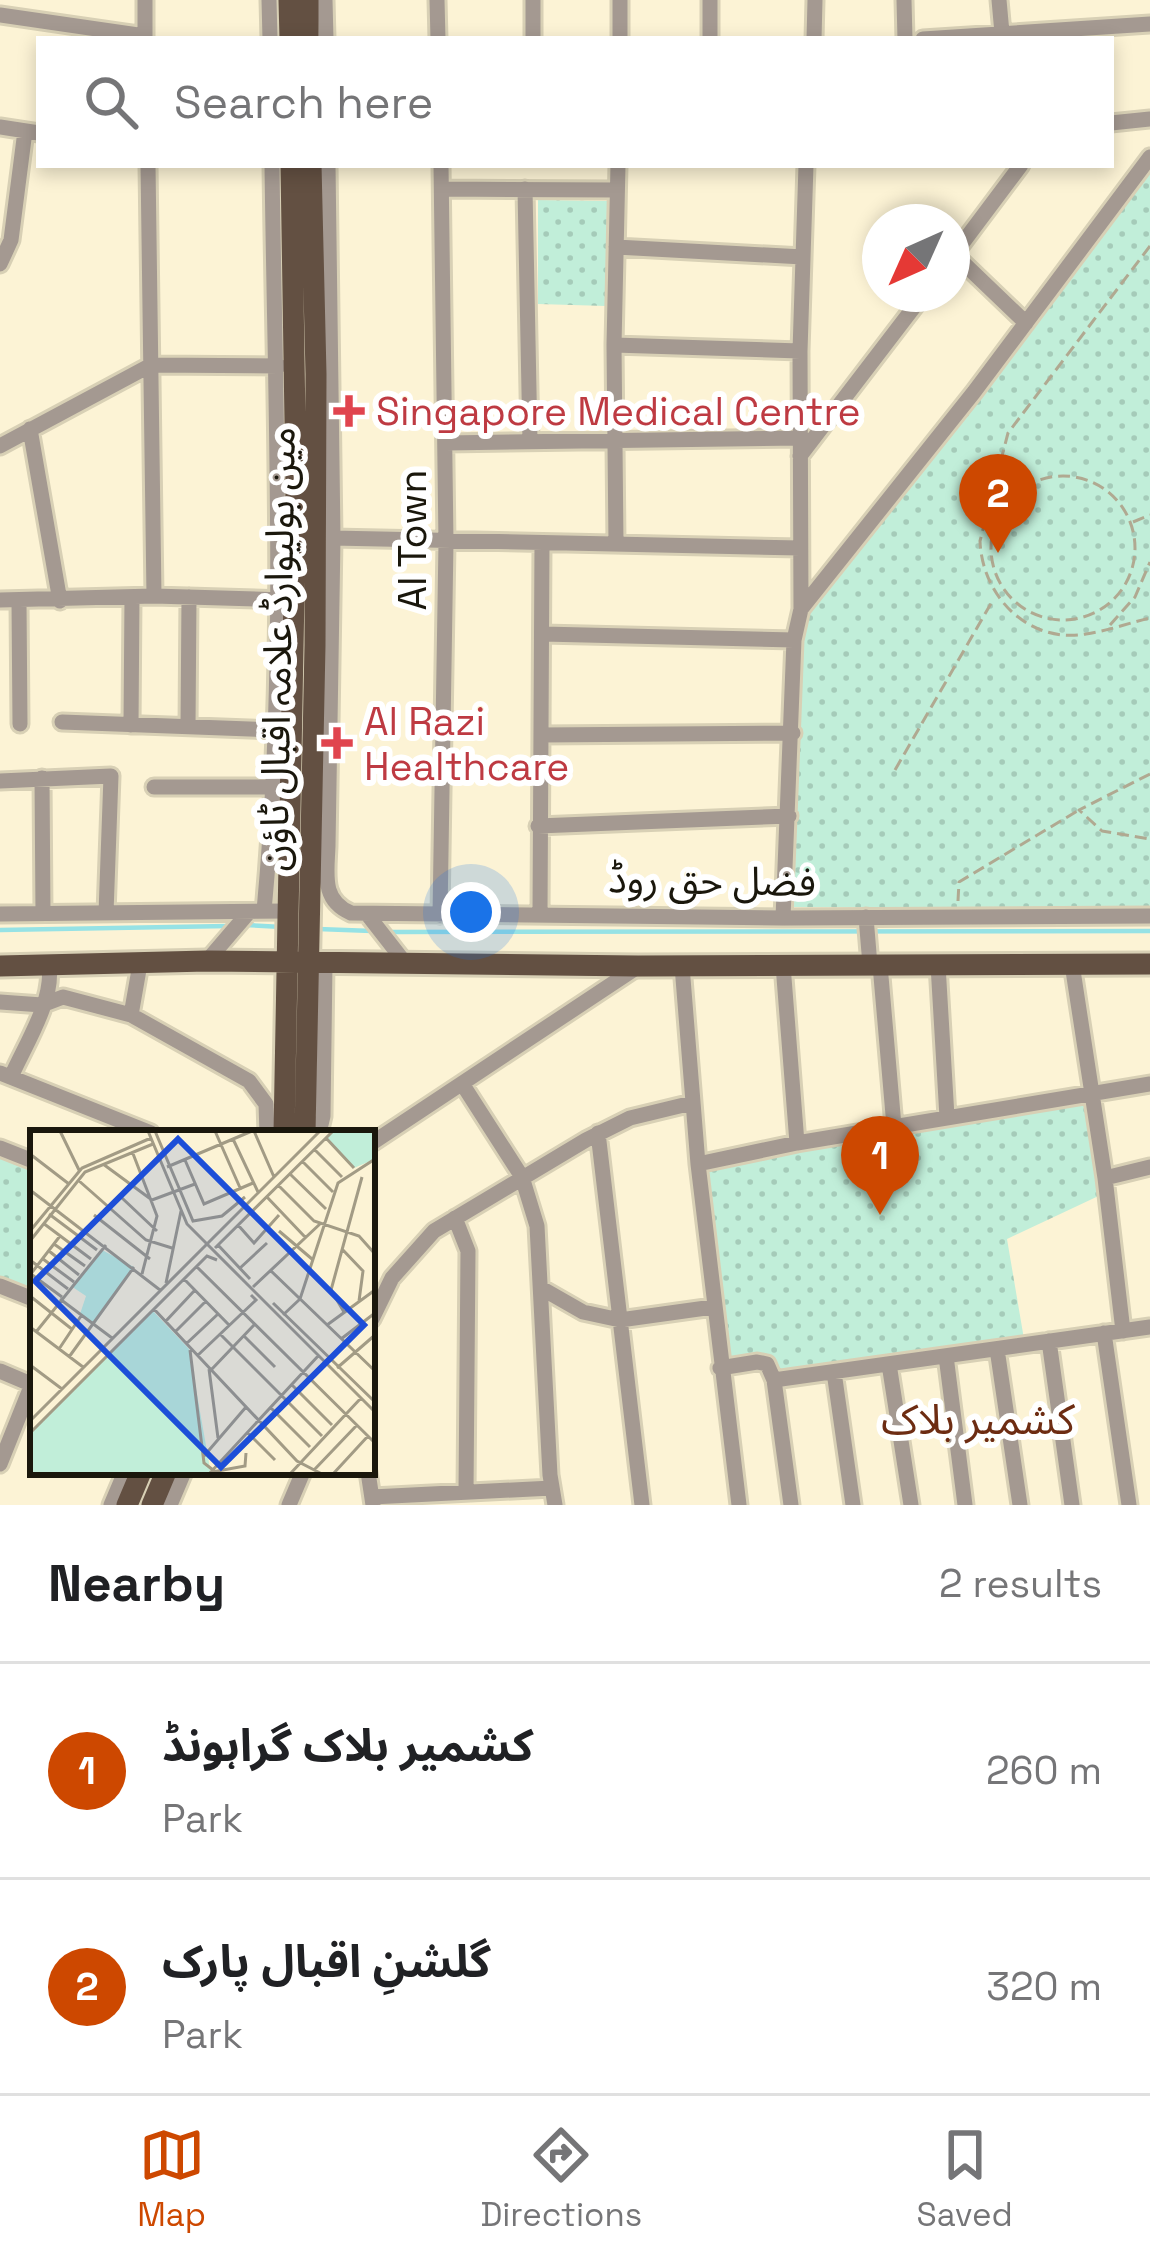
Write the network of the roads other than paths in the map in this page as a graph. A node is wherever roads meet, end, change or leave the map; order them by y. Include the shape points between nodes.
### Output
1 (145, 0) edge
2 (269, 0) edge
3 (289, 0) edge
4 (308, 0) edge
5 (325, 0) edge
6 (437, 0) edge
7 (533, 0) edge
8 (620, 0) edge
9 (710, 0) edge
10 (815, 0) edge
11 (904, 0) edge
12 (998, 0) edge
13 (0, 15) edge
14 (1150, 24) edge
15 (1002, 33) junction
16 (138, 36) edge
17 (145, 36) edge
18 (270, 36) edge
19 (290, 36) edge
20 (308, 36) edge
21 (326, 36) edge
22 (438, 36) edge
23 (533, 36) edge
24 (620, 36) edge
25 (710, 36) edge
26 (814, 36) edge
27 (904, 36) edge
28 (962, 36) edge
29 (1150, 119) edge
30 (1114, 123) edge
31 (0, 127) edge
32 (32, 132) edge
33 (1150, 157) edge
34 (148, 168) edge
35 (272, 168) edge
36 (291, 168) edge
37 (311, 168) edge
38 (328, 168) edge
39 (441, 168) edge
40 (618, 168) edge
41 (806, 168) edge
42 (1019, 168) edge
43 (442, 189) junction
44 (525, 189) junction
45 (617, 190) junction
46 (973, 229) joint
47 (970, 233) edge
48 (616, 248) junction
49 (803, 256) junction
50 (0, 264) edge
51 (970, 271) edge
52 (910, 312) edge
53 (1026, 322) junction
54 (614, 344) junction
55 (800, 351) junction
56 (151, 365) junction
57 (284, 367) junction
58 (30, 429) junction
59 (799, 438) junction
60 (530, 441) junction
61 (446, 443) junction
62 (617, 443) junction
63 (0, 446) edge
64 (800, 456) junction
65 (333, 538) junction
66 (446, 542) junction
67 (542, 543) junction
68 (616, 543) junction
69 (800, 548) junction
70 (154, 596) junction
71 (132, 597) junction
72 (189, 597) junction
73 (0, 600) edge
74 (286, 600) junction
75 (19, 602) junction
76 (60, 602) junction
77 (801, 609) junction
78 (543, 634) junction
79 (794, 640) junction
80 (62, 722) dead end
81 (20, 724) dead end
82 (131, 725) junction
83 (188, 727) junction
84 (274, 730) junction
85 (793, 733) junction
86 (542, 735) junction
87 (42, 778) junction
88 (0, 781) edge
89 (154, 787) dead end
90 (275, 787) junction
91 (789, 816) junction
92 (538, 826) junction
93 (319, 846) junction
94 (106, 913) junction
95 (252, 913) junction
96 (0, 914) edge
97 (44, 914) junction
98 (540, 914) junction
99 (440, 915) junction
100 (295, 916) junction
101 (1150, 916) edge
102 (783, 918) junction
103 (371, 920) junction
104 (866, 921) junction
105 (287, 954) junction
106 (400, 956) junction
107 (873, 958) junction
108 (316, 959) junction
109 (207, 961) junction
110 (140, 964) junction
111 (938, 964) junction
112 (1072, 964) junction
113 (1150, 964) edge
114 (783, 965) junction
115 (0, 966) edge
116 (50, 966) junction
117 (638, 966) junction
118 (682, 966) junction
119 (0, 1002) edge
120 (42, 1005) junction
121 (131, 1015) junction
122 (6, 1075) edge
123 (1150, 1084) edge
124 (463, 1085) junction
125 (1093, 1091) junction
126 (277, 1100) junction
127 (692, 1103) junction
128 (947, 1117) junction
129 (894, 1126) junction
130 (144, 1130) edge
131 (268, 1130) edge
132 (283, 1130) edge
133 (305, 1130) edge
134 (320, 1130) edge
135 (598, 1133) junction
136 (375, 1141) edge
137 (797, 1143) junction
138 (0, 1148) edge
139 (30, 1160) edge
140 (698, 1164) junction
141 (1150, 1167) edge
142 (522, 1177) junction
143 (1105, 1178) junction
144 (455, 1218) junction
145 (0, 1286) edge
146 (541, 1288) junction
147 (30, 1298) edge
148 (713, 1307) junction
149 (375, 1313) edge
150 (620, 1320) junction
151 (1150, 1327) edge
152 (1123, 1331) junction
153 (1104, 1334) junction
154 (1049, 1341) junction
155 (997, 1348) junction
156 (946, 1356) junction
157 (889, 1364) junction
158 (720, 1368) junction
159 (0, 1371) edge
160 (834, 1372) junction
161 (774, 1380) junction
162 (30, 1383) edge
163 (30, 1391) edge
164 (0, 1464) edge
165 (123, 1475) edge
166 (140, 1475) edge
167 (165, 1475) edge
168 (183, 1475) edge
169 (303, 1475) edge
170 (466, 1492) junction
171 (553, 1496) edge
172 (373, 1501) edge
173 (111, 1505) edge
174 (127, 1505) edge
175 (152, 1505) edge
176 (170, 1505) edge
177 (289, 1505) edge
178 (642, 1505) edge
179 (740, 1505) edge
180 (791, 1505) edge
181 (853, 1505) edge
182 (911, 1505) edge
183 (965, 1505) edge
184 (1021, 1505) edge
185 (1072, 1505) edge
186 (1129, 1505) edge

1 - 17 street
2 - 18 street
3 - 19 main road
4 - 20 main road
5 - 21 street
6 - 22 street
7 - 23 street
8 - 24 street
9 - 25 street
10 - 26 street
11 - 27 street
12 - 15 street
13 - 16 street
14 - 15 street
15 - 28 street
29 - 30 street
31 - 32 street
32 - 50 street
33 - 53 street
34 - 56 street
35 - 57 street
36 - 57 main road, مین بولیوارڈ علامہ اقبال ٹاؤن
37 - 93 main road, مین بولیوارڈ علامہ اقبال ٹاؤن
38 - 65 street
39 - 43 street, AI Town
40 - 45 street
41 - 49 street
42 - 46 street
43 - 44 street
43 - 61 street, AI Town
44 - 45 street
44 - 60 street
45 - 48 street
46 - 47 street
48 - 49 street
48 - 54 street
49 - 55 street
51 - 53 street
52 - 64 street
53 - 77 street
54 - 55 street
54 - 62 street
55 - 59 street
56 - 57 street
56 - 58 street
56 - 70 street
57 - 74 main road, مین بولیوارڈ علامہ اقبال ٹاؤن
58 - 63 street
58 - 76 street
59 - 62 street
59 - 64 street
60 - 61 street
60 - 62 street
61 - 66 street, AI Town
62 - 68 street
64 - 69 street
65 - 66 street
65 - 93 street
66 - 67 street
66 - 99 street, AI Town
67 - 68 street
67 - 78 street
68 - 69 street
69 - 77 street
70 - 71 street
70 - 72 street
71 - 76 street
71 - 82 street
72 - 74 street
72 - 83 street
73 - 75 street
74 - 84 street
74 - 100 main road, مین بولیوارڈ علامہ اقبال ٹاؤن
75 - 76 street
75 - 81 street
77 - 79 street
78 - 79 street
78 - 86 street
79 - 85 street
80 - 82 street
82 - 83 street
83 - 84 street
84 - 90 street
85 - 86 street
85 - 91 street
86 - 92 street
87 - 88 street
87 - 94 street via 111,776
87 - 97 street
89 - 90 street
90 - 95 street
91 - 92 street
91 - 102 street
92 - 98 street
93 - 100 main road, مین بولیوارڈ علامہ اقبال ٹاؤن
93 - 103 street via 331,899
94 - 95 street
94 - 97 street
95 - 100 street
95 - 109 street
96 - 97 street
98 - 99 street, فضل حق روڈ
98 - 102 street, فضل حق روڈ
99 - 103 street, فضل حق روڈ
100 - 105 main road
100 - 108 main road, مین بولیوارڈ علامہ اقبال ٹاؤن
101 - 104 street, فضل حق روڈ
102 - 104 street, فضل حق روڈ
103 - 106 street
104 - 107 street
105 - 108 main road
105 - 109 main road
105 - 126 main road
106 - 108 main road
106 - 117 main road
107 - 111 main road
107 - 114 main road
107 - 129 street
108 - 133 main road, مین بولیوارڈ علامہ اقبال ٹاؤن
108 - 134 street
109 - 110 main road
110 - 116 main road
110 - 121 street
111 - 112 main road
111 - 128 street
112 - 113 main road
112 - 125 street
114 - 118 main road
114 - 137 street
115 - 116 main road
116 - 120 street
117 - 118 main road
117 - 124 street
118 - 127 street
119 - 120 street
120 - 121 street via 63,997
120 - 122 street
121 - 126 street
122 - 130 street
123 - 125 street
124 - 136 street
124 - 142 street
125 - 128 street
125 - 143 street
126 - 131 street
126 - 132 main road
127 - 135 street
127 - 140 street
128 - 129 street
129 - 137 street
135 - 142 street
135 - 150 street
137 - 140 street
138 - 139 street
140 - 148 street
141 - 143 street
142 - 144 street
142 - 146 street via 537,1226
143 - 152 street
144 - 149 street via 392,1278
144 - 170 street via 467,1251
145 - 147 street
146 - 150 street via 583,1312
146 - 171 street
148 - 150 street
148 - 158 street
150 - 178 street
151 - 152 street
152 - 153 street
153 - 154 street
153 - 186 street
154 - 155 street
154 - 185 street
155 - 156 street
155 - 184 street
156 - 157 street
156 - 183 street
157 - 160 street
157 - 182 street
158 - 161 street via 767,1364
158 - 179 street
159 - 162 street
160 - 161 street
160 - 181 street
161 - 180 street
163 - 164 street
165 - 173 street
166 - 174 main road
167 - 175 main road
168 - 176 street
169 - 177 street
170 - 171 street
170 - 172 street

